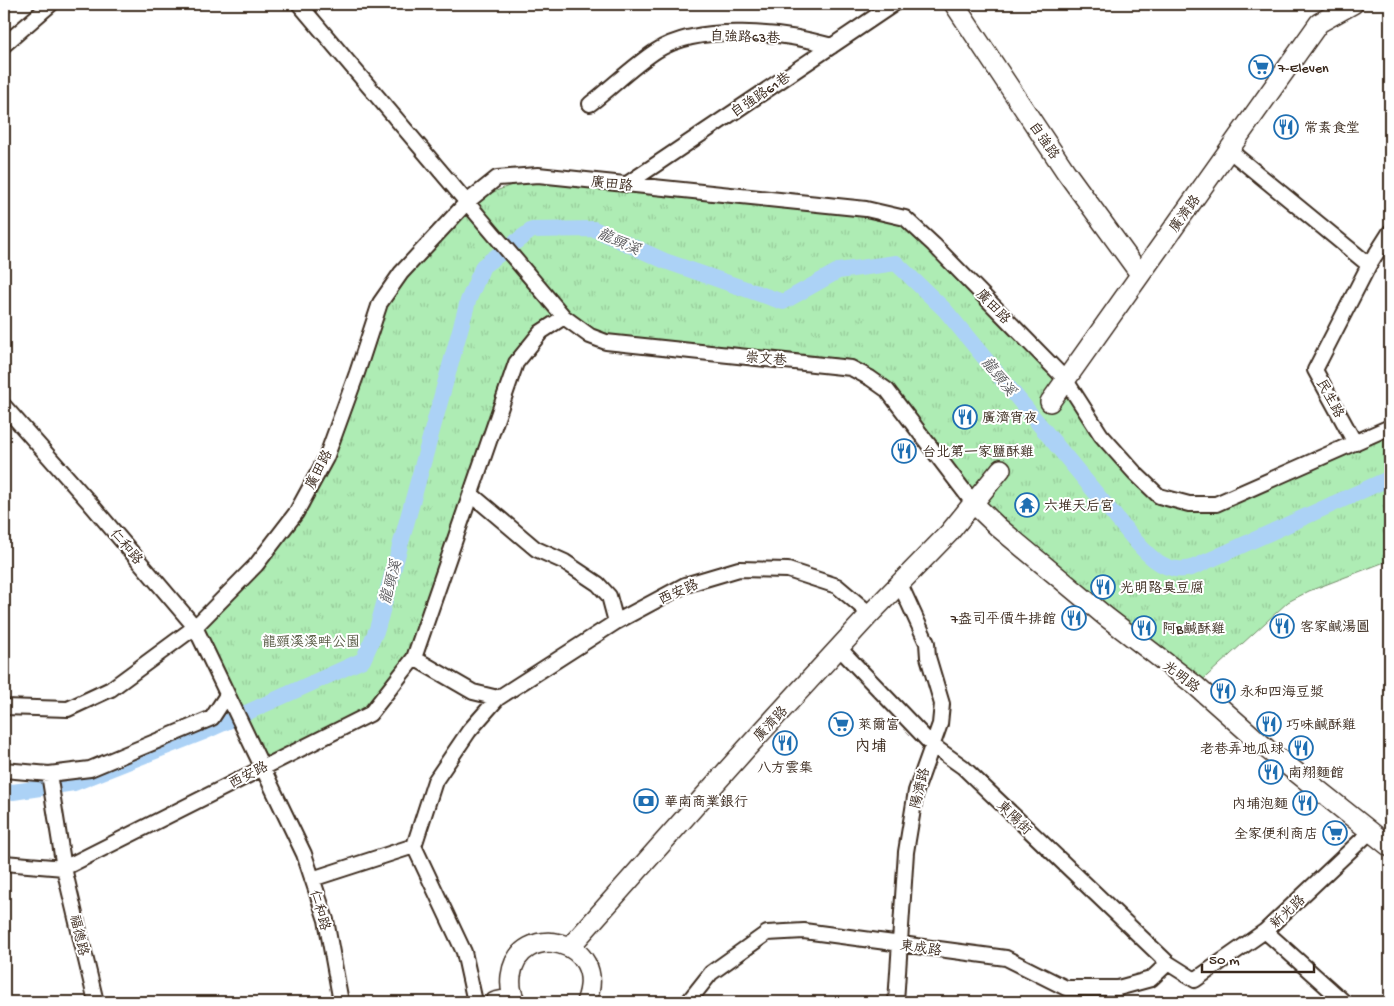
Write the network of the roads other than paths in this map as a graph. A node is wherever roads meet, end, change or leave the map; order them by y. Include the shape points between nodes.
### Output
1 (50, 4) edge
2 (298, 4) edge
3 (894, 4) edge
4 (954, 4) edge
5 (1322, 4) edge
6 (1353, 4) edge
7 (1319, 24) junction
8 (4, 46) edge
9 (832, 46) junction
10 (590, 104) dead end
11 (1230, 151) junction
12 (627, 184) junction
13 (467, 202) junction
14 (1390, 232) edge
15 (1369, 265) junction
16 (1140, 274) junction
17 (564, 317) junction
18 (1065, 379) junction
19 (1050, 402) dead end
20 (4, 406) edge
21 (1390, 427) edge
22 (1355, 442) junction
23 (1001, 469) dead end
24 (471, 494) junction
25 (974, 504) junction
26 (900, 584) junction
27 (870, 614) junction
28 (616, 622) junction
29 (195, 626) junction
30 (840, 649) junction
31 (414, 658) junction
32 (228, 697) junction
33 (498, 698) junction
34 (4, 707) edge
35 (932, 745) junction
36 (261, 768) junction
37 (4, 770) edge
38 (50, 780) dead end
39 (1371, 831) junction
40 (414, 846) junction
41 (1390, 847) edge
42 (4, 863) edge
43 (64, 868) junction
44 (312, 880) junction
45 (1265, 931) junction
46 (899, 943) junction
47 (570, 947) junction
48 (1168, 963) junction
49 (1194, 980) joint
50 (508, 1001) edge
51 (96, 1002) edge
52 (341, 1002) edge
53 (475, 1002) edge
54 (586, 1002) edge
55 (688, 1002) edge
56 (896, 1002) edge
57 (1344, 1002) edge

1 - 8 street
2 - 13 street, 崇文巷
3 - 9 street, 自強路61巷
4 - 16 main road, 自強路 via 1066,172
5 - 7 main road
6 - 7 main road
7 - 11 main road, 廣濟路
9 - 10 street, 自強路63巷 via 813,40 715,32 685,38 657,50
9 - 12 street, 自強路61巷
11 - 15 street
11 - 16 main road, 廣濟路
12 - 13 street, 廣田路 via 538,175 497,178
12 - 18 street, 廣田路 via 866,209 905,218
13 - 17 street, 崇文巷
13 - 29 street, 廣田路 via 401,273 380,304 326,458 296,513 256,565
14 - 15 street, 民生路
15 - 22 street, 民生路 via 1315,370
16 - 18 main road, 廣濟路
17 - 24 street, 西安路 via 541,332 516,363
17 - 25 street, 崇文巷 via 590,336 606,342 850,368 887,390
18 - 19 main road, 廣濟路
18 - 22 street, 廣田路 via 1101,436 1135,473 1159,496 1189,504 1216,504
20 - 29 street, 仁和路
21 - 22 street
23 - 25 main road, 廣濟路
24 - 28 street via 536,549 565,562 598,584 609,596
24 - 31 street, 西安路
25 - 26 main road, 廣濟路
25 - 39 main road, 光明路 via 1105,616 1196,686 1267,749
26 - 27 main road, 廣濟路
26 - 35 street, 陽濟路 via 927,643 942,704 940,724
27 - 28 street, 西安路 via 837,586 788,570 739,568 684,585
27 - 30 main road, 廣濟路
28 - 33 street, 西安路
29 - 32 street, 仁和路
29 - 34 street, 廣田路 via 111,689 68,709
30 - 35 street, 東陽街
30 - 47 main road, 廣濟路 via 746,749
31 - 33 street via 473,692
31 - 36 street, 西安路 via 370,714
32 - 36 street, 仁和路
32 - 37 street via 212,718 90,769 49,774
33 - 40 street, 西安路 via 435,780
35 - 46 street, 陽濟路 via 916,791 906,852
35 - 48 street, 東陽街 via 963,767
36 - 43 street, 西安路
36 - 44 street, 仁和路 via 304,854
38 - 43 street, 福德路
39 - 41 main road, 光明路
39 - 45 street, 新光路
40 - 44 street
40 - 53 street via 464,952
42 - 43 street
43 - 51 street, 福德路
44 - 52 street, 仁和路 via 326,920
45 - 49 street, 新光路
45 - 57 street
46 - 48 street, 東成路 via 1006,958 1066,988 1118,988 1151,979
46 - 55 street, 東成路 via 804,931 768,933 712,974
46 - 56 street, 陽濟路
47 - 50 main road via 542,942 518,957 512,970
47 - 54 main road via 587,965 591,977
48 - 49 street, 東陽街

